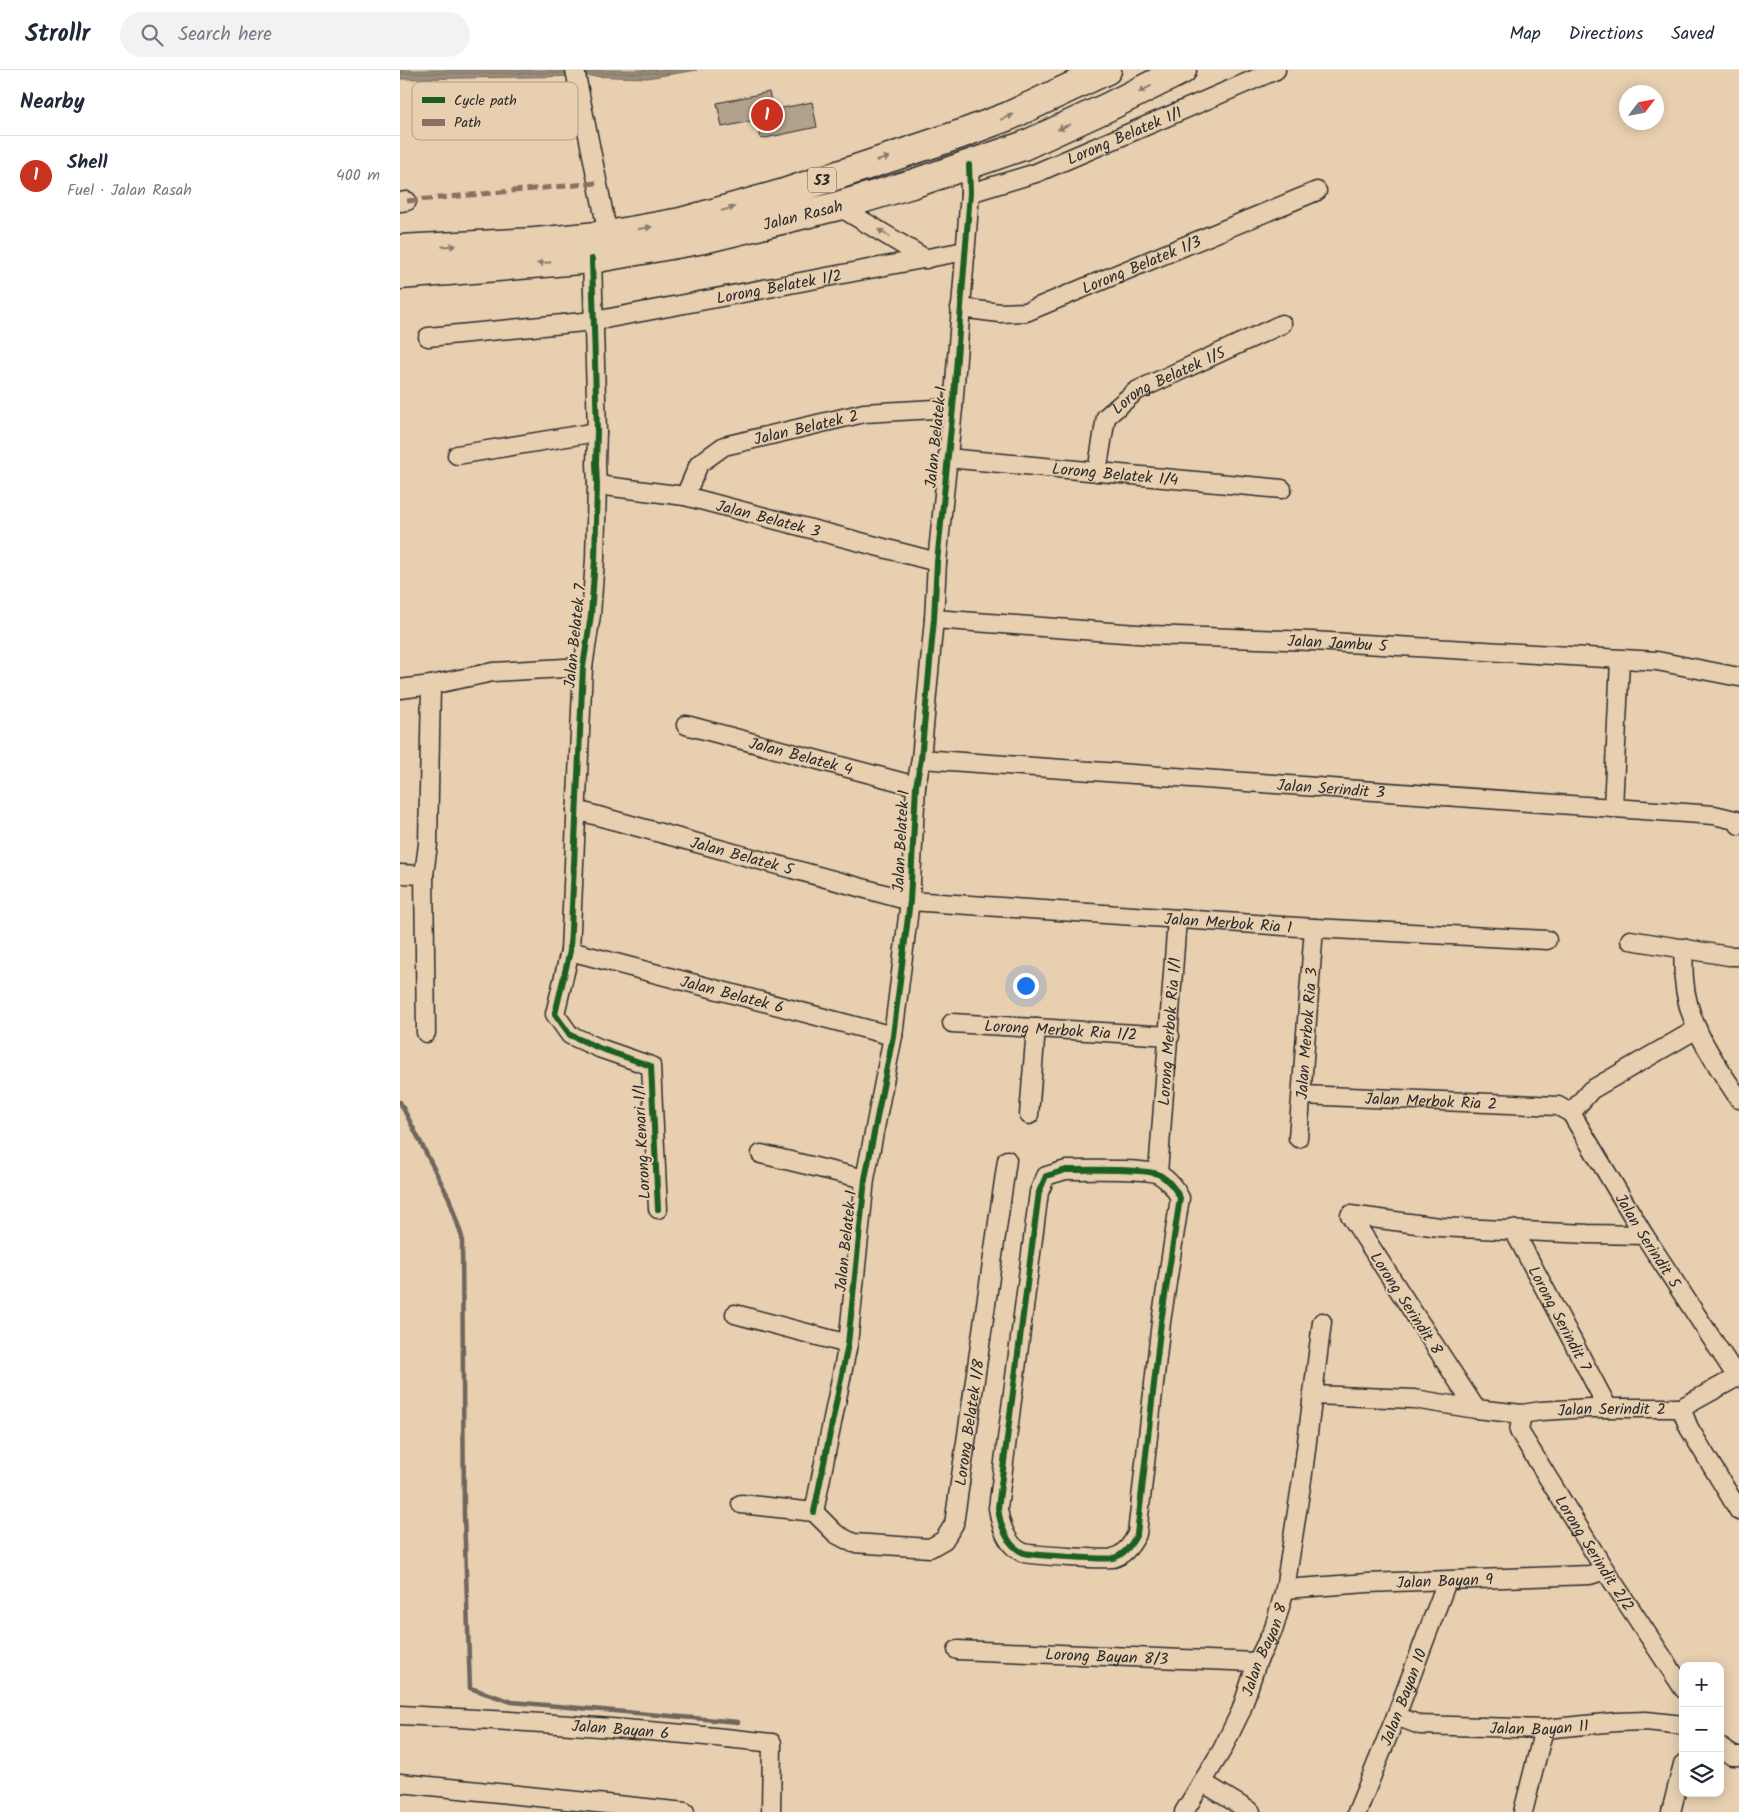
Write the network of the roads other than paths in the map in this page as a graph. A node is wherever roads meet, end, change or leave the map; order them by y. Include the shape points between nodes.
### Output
1 (1107, 70) edge
2 (1182, 70) edge
3 (1276, 70) edge
4 (578, 88) edge
5 (961, 134) junction
6 (970, 165) junction
7 (1317, 191) dead end
8 (970, 193) junction
9 (838, 206) junction
10 (608, 235) junction
11 (400, 249) edge
12 (965, 251) junction
13 (592, 259) junction
14 (926, 259) junction
15 (400, 275) edge
16 (960, 308) junction
17 (594, 322) junction
18 (1282, 324) dead end
19 (428, 337) dead end
20 (953, 408) junction
21 (597, 432) junction
22 (456, 455) dead end
23 (947, 458) junction
24 (1097, 472) junction
25 (597, 485) junction
26 (1282, 489) dead end
27 (685, 496) junction
28 (937, 562) junction
29 (934, 619) junction
30 (1620, 660) junction
31 (583, 667) junction
32 (1739, 677) edge
33 (431, 685) junction
34 (400, 689) edge
35 (686, 725) dead end
36 (921, 759) junction
37 (916, 786) junction
38 (1613, 808) junction
39 (576, 810) junction
40 (1739, 825) edge
41 (400, 874) edge
42 (424, 875) junction
43 (910, 901) junction
44 (1178, 918) junction
45 (1314, 928) junction
46 (1547, 940) dead end
47 (1630, 940) dead end
48 (1684, 948) junction
49 (570, 950) junction
50 (1739, 956) edge
51 (555, 1014) joint
52 (952, 1023) dead end
53 (1036, 1028) junction
54 (1696, 1029) junction
55 (426, 1032) dead end
56 (893, 1036) junction
57 (1170, 1036) junction
58 (1302, 1095) junction
59 (1739, 1099) edge
60 (1565, 1110) junction
61 (1029, 1115) dead end
62 (1298, 1138) dead end
63 (761, 1154) dead end
64 (1007, 1160) dead end
65 (1158, 1174) junction
66 (865, 1179) junction
67 (658, 1209) dead end
68 (1514, 1229) junction
69 (1644, 1235) junction
70 (735, 1314) dead end
71 (1322, 1322) dead end
72 (848, 1344) junction
73 (1738, 1376) edge
74 (1313, 1394) junction
75 (1608, 1408) junction
76 (1681, 1408) junction
77 (1476, 1409) junction
78 (1522, 1414) junction
79 (741, 1504) dead end
80 (1739, 1511) edge
81 (814, 1512) junction
82 (1605, 1570) junction
83 (1447, 1581) junction
84 (1285, 1589) junction
85 (957, 1650) dead end
86 (1257, 1662) junction
87 (1679, 1682) edge
88 (400, 1715) edge
89 (1396, 1716) junction
90 (1679, 1725) edge
91 (1544, 1729) junction
92 (1724, 1750) edge
93 (1739, 1756) edge
94 (1679, 1779) edge
95 (1202, 1782) junction
96 (400, 1783) edge
97 (685, 1812) edge
98 (771, 1812) edge
99 (1184, 1812) edge
100 (1252, 1812) edge
101 (1357, 1812) edge
102 (1523, 1812) edge
103 (1670, 1812) edge

5 -> 1 highway, Jalan Rasah / 53 via 1009,116
2 -> 6 highway, Jalan Rasah / 53 via 1023,146
3 - 8 street, Lorong Belatek 1/1 via 1036,174
4 - 10 street
5 - 6 highway
10 -> 5 highway, Jalan Rasah / 53 via 681,222 781,194
6 - 8 street, Jalan Belatek 1
6 - 9 highway, Jalan Rasah / 53
7 - 16 street, Lorong Belatek 1/3 via 1026,312 1000,313
8 - 12 street, Jalan Belatek 1
9 - 13 highway, Jalan Rasah / 53 via 704,239
14 -> 9 street
11 -> 10 highway, Jalan Rasah / 53
12 - 14 street, Lorong Belatek 1/2
12 - 16 street, Jalan Belatek 1
13 -> 15 highway, Jalan Rasah / 53
13 - 17 street, Jalan Belatek 7
14 - 17 street, Lorong Belatek 1/2
16 - 20 street, Jalan Belatek 1
17 - 19 street, Lorong Belatek 1/2
17 - 21 street, Jalan Belatek 7
18 - 24 street, Lorong Belatek 1/5 via 1136,391 1106,417
20 - 23 street, Jalan Belatek 1
20 - 27 street, Jalan Belatek 2 via 864,413 724,446 699,464
21 - 22 street
21 - 25 street, Jalan Belatek 7
23 - 24 street, Lorong Belatek 1/4
23 - 28 street, Jalan Belatek 1
24 - 26 street, Lorong Belatek 1/4
25 - 27 street, Jalan Belatek 3
25 - 31 street, Jalan Belatek 7 via 591,615
27 - 28 street, Jalan Belatek 3
28 - 29 street, Jalan Belatek 1
29 - 30 street, Jalan Jambu 5 via 1151,635 1312,641
29 - 36 street, Jalan Belatek 1
30 - 32 street, Jalan Jambu 5 via 1657,661
30 - 38 street
31 - 33 street via 493,672
31 - 39 street, Jalan Belatek 7
33 - 34 street
33 - 42 street via 428,844
35 - 37 street, Jalan Belatek 4
36 - 37 street, Jalan Belatek 1
36 - 38 street, Jalan Serindit 3
37 - 43 street, Jalan Belatek 1
38 - 40 street, Jalan Serindit 3 via 1714,815 1735,820
39 - 43 street, Jalan Belatek 5
39 - 49 street, Jalan Belatek 7
41 - 42 street
42 - 55 street
43 - 44 street, Jalan Merbok Ria 1
43 - 56 street, Jalan Belatek 1
44 - 45 street, Jalan Merbok Ria 1
44 - 57 street, Lorong Merbok Ria 1/1
45 - 46 street, Jalan Merbok Ria 1
45 - 58 street, Jalan Merbok Ria 3
47 - 48 street
48 - 50 street
48 - 54 street via 1684,980
49 - 51 street, Jalan Belatek 7
49 - 56 street, Jalan Belatek 6
51 - 67 street, Lorong Kenari 1/1 via 570,1035 651,1066
52 - 53 street, Lorong Merbok Ria 1/2
53 - 57 street, Lorong Merbok Ria 1/2
53 - 61 street
54 - 59 street
54 - 60 street via 1591,1090
56 - 66 street, Jalan Belatek 1
57 - 65 street, Lorong Merbok Ria 1/1
58 - 60 street, Jalan Merbok Ria 2
58 - 62 street, Jalan Merbok Ria 3
60 - 69 street, Jalan Serindit 5
63 - 66 street
64 - 81 street, Lorong Belatek 1/8 via 954,1524 944,1540 930,1548 853,1543 836,1534
65 - 65 street via 1173,1185 1180,1198 1137,1534 1127,1550 1112,1559 1024,1552 1004,1532 998,1508 1039,1192 1046,1176 1066,1170
66 - 72 street, Jalan Belatek 1
68 - 69 street
68 - 75 street, Lorong Serindit 7
68 - 77 street, Lorong Serindit 8 via 1439,1226 1350,1215
69 - 73 street, Jalan Serindit 5
70 - 72 street
71 - 74 street, Jalan Bayan 8
72 - 81 street, Jalan Belatek 1
73 - 76 street, Jalan Serindit 2
74 - 77 street via 1414,1399
74 - 84 street, Jalan Bayan 8
75 - 76 street, Jalan Serindit 2
75 - 78 street, Jalan Serindit 2
76 - 80 street via 1689,1428
77 - 78 street, Jalan Serindit 2
78 - 82 street, Lorong Serindit 2/2 via 1519,1431
79 - 81 street
82 - 83 street, Jalan Bayan 9 via 1590,1575
82 - 87 street, Lorong Serindit 2/2
83 - 84 street, Jalan Bayan 9
83 - 89 street, Jalan Bayan 10
84 - 86 street, Jalan Bayan 8 via 1274,1628
85 - 86 street, Lorong Bayan 8/3
86 - 95 street, Jalan Bayan 8 via 1222,1750
88 - 98 street, Jalan Bayan 6 via 680,1732 772,1743
89 - 91 street, Jalan Bayan 11 via 1420,1725
89 - 101 street, Jalan Bayan 10
90 - 91 street, Jalan Bayan 11 via 1646,1721
91 - 102 street
92 - 93 street
94 - 103 street
95 - 99 street, Jalan Bayan 8
95 - 100 street
96 - 97 street

